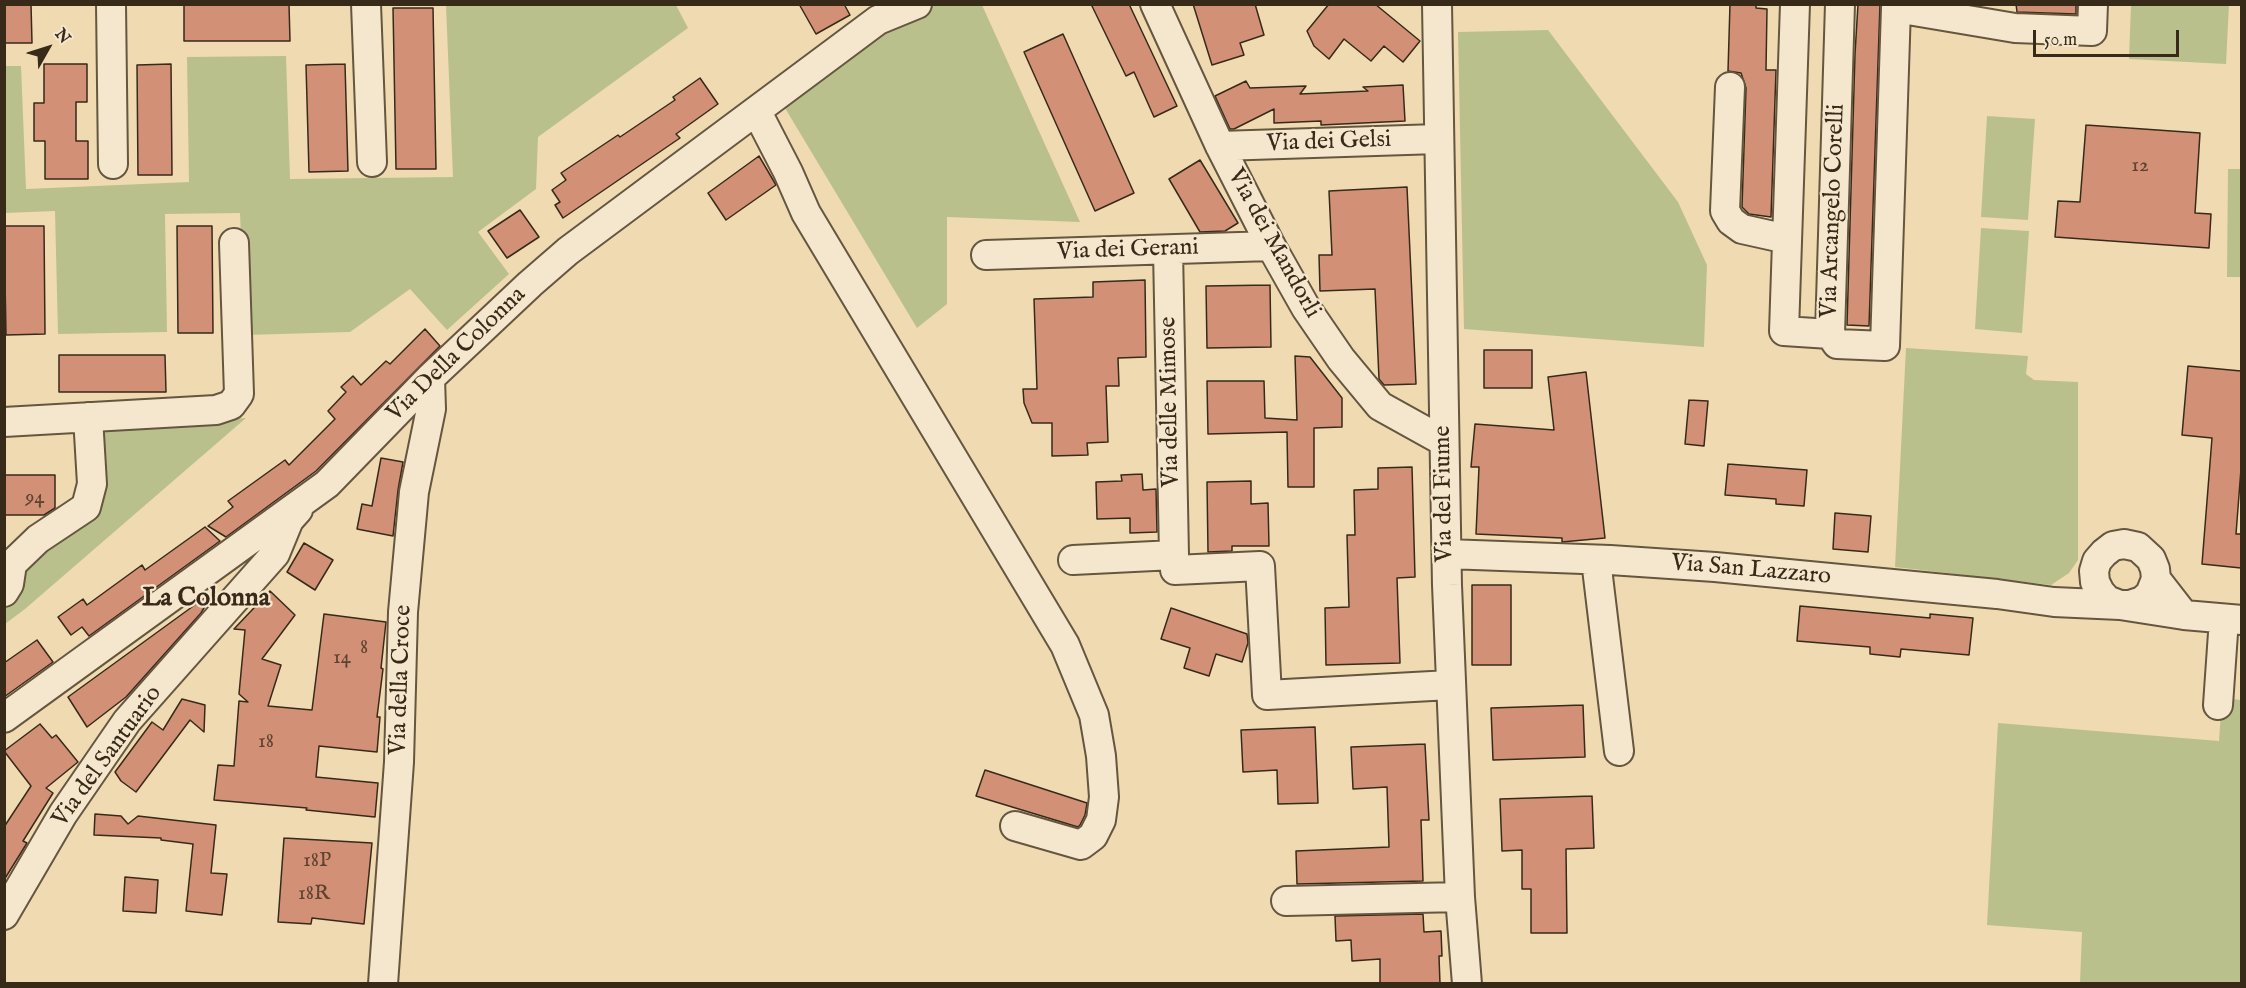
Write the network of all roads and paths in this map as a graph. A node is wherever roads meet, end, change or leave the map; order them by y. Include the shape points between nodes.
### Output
1 (111, 4) edge
2 (366, 4) edge
3 (917, 4) edge
4 (1155, 4) edge
5 (1437, 4) edge
6 (1795, 4) edge
7 (1840, 4) edge
8 (2093, 4) edge
9 (874, 12) edge
10 (1730, 87) dead end
11 (757, 112) junction
12 (1438, 139) junction
13 (1220, 146) junction
14 (372, 162) dead end
15 (113, 164) dead end
16 (1787, 239) junction
17 (234, 243) dead end
18 (1271, 246) junction
19 (1168, 250) junction
20 (986, 255) dead end
21 (1830, 334) junction
22 (430, 378) junction
23 (88, 417) junction
24 (4, 422) edge
25 (1443, 441) junction
26 (311, 495) junction
27 (1446, 554) junction
28 (1174, 555) junction
29 (1073, 560) dead end
30 (1596, 560) junction
31 (2094, 571) junction
32 (2156, 579) junction
33 (4, 592) edge
34 (2054, 602) junction
35 (2120, 605) junction
36 (2184, 615) junction
37 (2232, 626) edge
38 (1450, 685) junction
39 (2218, 705) dead end
40 (4, 718) edge
41 (1619, 751) dead end
42 (1014, 826) dead end
43 (1460, 897) junction
44 (1286, 901) dead end
45 (4, 915) edge
46 (382, 984) edge
47 (1467, 984) edge

1 - 15 street
2 - 14 street
3 - 9 street, Via Della Colonna
4 - 13 street, Via dei Mandorli
5 - 12 street, Via del Fiume
6 - 16 street, Via Arcangelo Corelli
7 - 21 street, Via Arcangelo Corelli
8 - 21 street via 2092,31 2015,28 1896,8 1885,346 1838,344
9 - 11 street, Via Della Colonna
10 - 16 street via 1725,211 1742,229
11 - 22 street, Via Della Colonna via 568,251
11 - 42 street via 806,213 1065,645 1094,715 1104,797 1101,820 1093,836 1081,845
12 - 13 street, Via dei Gelsi
12 - 25 street, Via del Fiume
13 - 18 street, Via dei Mandorli
16 - 21 street, Via Arcangelo Corelli via 1784,331
17 - 23 street via 239,394 231,405 216,410
18 - 19 street, Via dei Gerani
18 - 25 street, Via dei Mandorli via 1329,342 1380,406
19 - 20 street, Via dei Gerani
19 - 28 street, Via delle Mimose
22 - 26 street, Via Della Colonna via 327,484
22 - 46 street, Via della Croce via 431,410 414,492 403,612 399,762
23 - 24 street
23 - 33 street via 92,484 86,507 38,539 12,564
25 - 27 street, Via del Fiume
26 - 40 street, Via Della Colonna
26 - 45 street, Via del Santuario via 289,520 275,554 127,722 63,814
27 - 30 street, Via San Lazzaro
27 - 38 street, Via del Fiume
28 - 29 street
28 - 38 street via 1175,570 1260,566 1267,695
30 - 34 street, Via San Lazzaro via 1715,567
30 - 41 street
31 - 32 street via 2104,553 2124,544 2147,553
31 - 34 street
31 - 35 street, Via San Lazzaro via 2100,592
32 - 35 street, Via San Lazzaro via 2142,601
32 - 36 street
34 - 35 street, Via San Lazzaro
35 - 36 street, Via San Lazzaro
36 - 37 street, Via San Lazzaro
37 - 39 street
38 - 43 street, Via del Fiume
43 - 44 street
43 - 47 street, Via del Fiume

